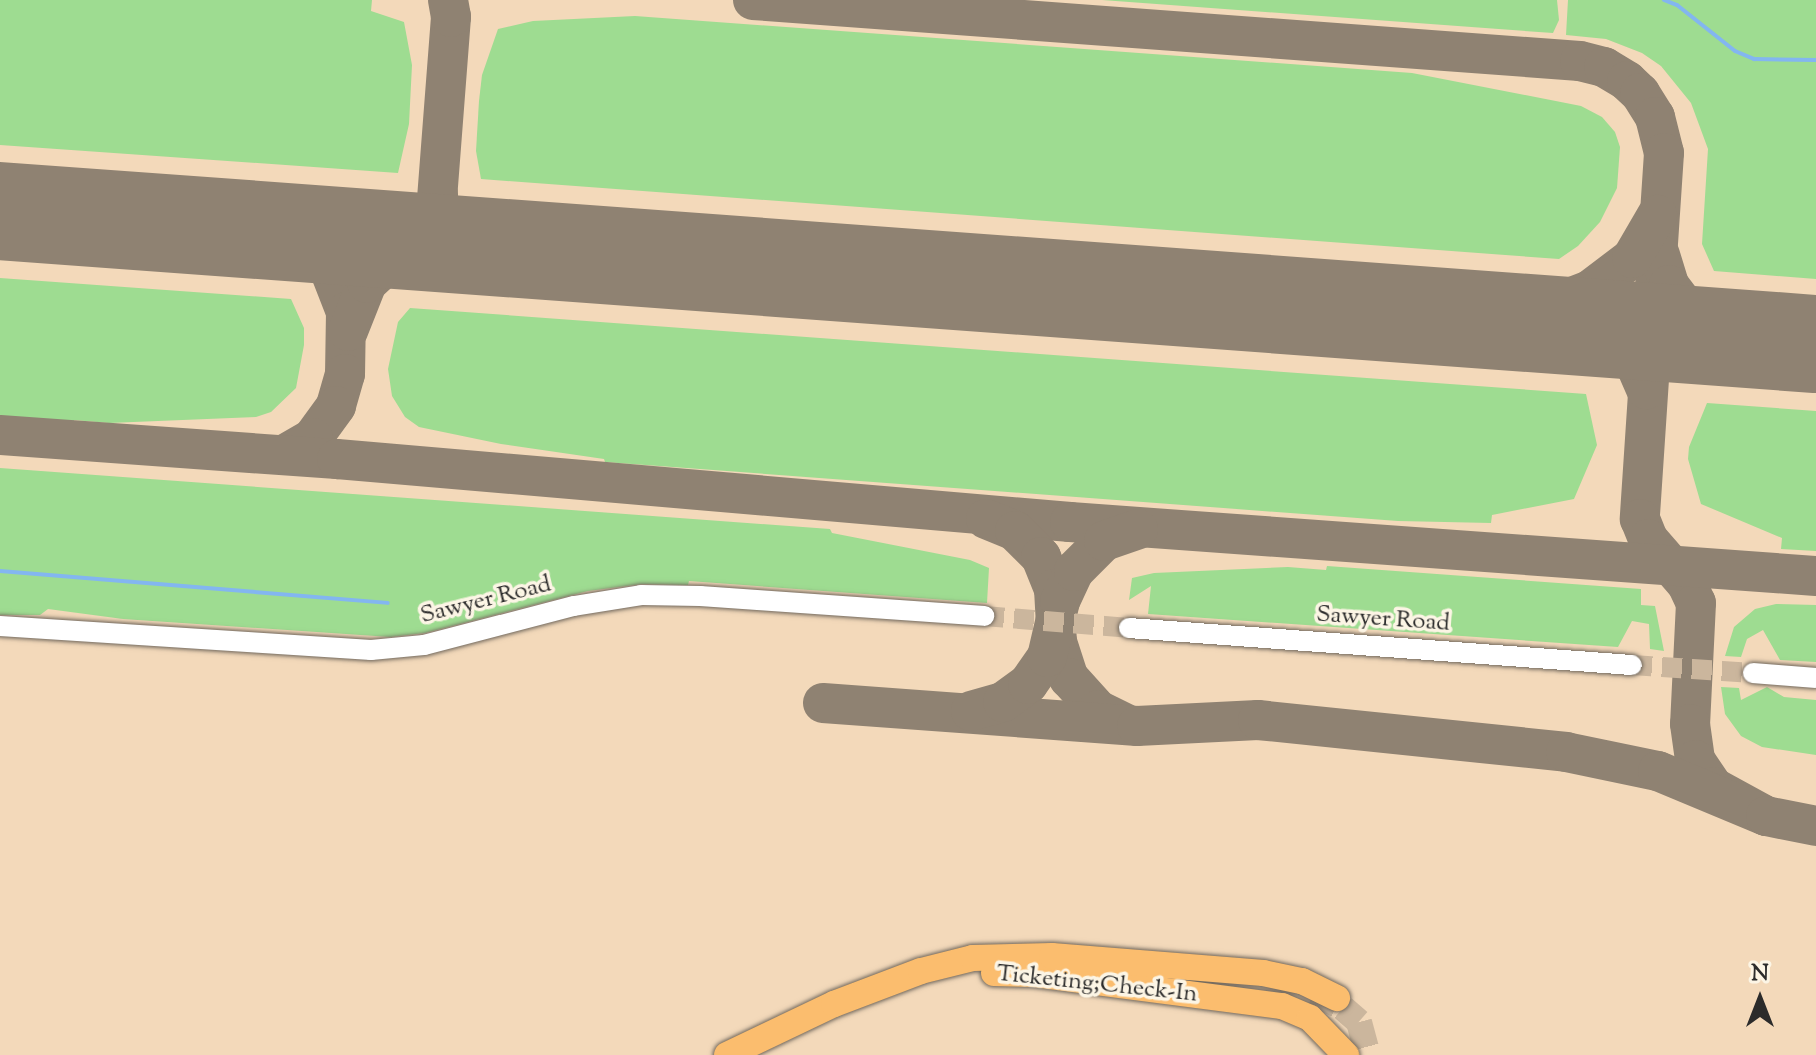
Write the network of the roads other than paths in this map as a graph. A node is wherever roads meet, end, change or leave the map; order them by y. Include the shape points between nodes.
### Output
1 (984, 616) tunnel mouth
2 (0, 626) edge
3 (1129, 628) tunnel mouth
4 (1632, 665) tunnel mouth
5 (1753, 673) tunnel mouth
6 (1816, 678) edge
7 (1337, 998) tunnel mouth
8 (834, 1004) junction
9 (1340, 1048) edge
10 (727, 1055) edge

1 - 2 street, Sawyer Road via 641,595 574,606 424,645 371,650
3 - 4 street, Sawyer Road
5 - 6 street
7 - 8 main road via 1302,981 1263,973 1014,956 946,963
8 - 9 main road, Ticketing;Check-In via 924,980 1035,974 1282,1006 1310,1018
8 - 10 main road

